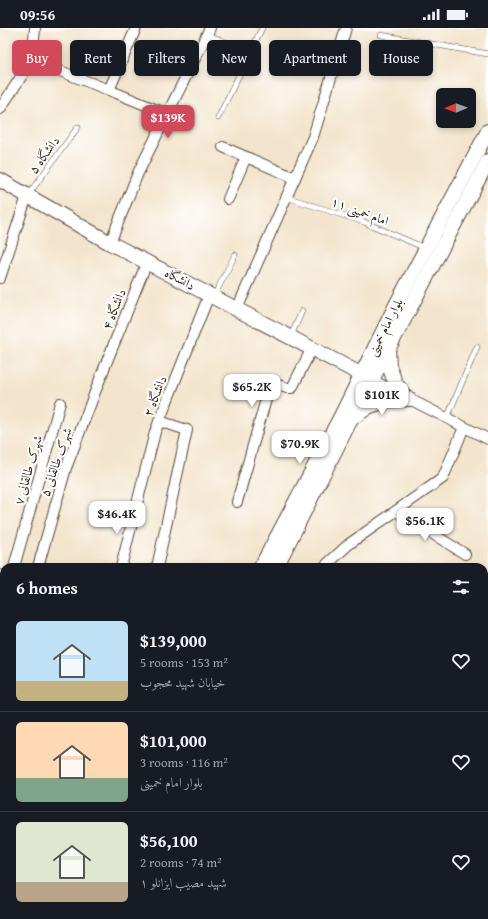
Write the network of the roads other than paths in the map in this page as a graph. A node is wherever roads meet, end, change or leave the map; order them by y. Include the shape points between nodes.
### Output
1 (34, 28) edge
2 (136, 28) edge
3 (262, 28) edge
4 (346, 28) edge
5 (208, 31) edge
6 (381, 35) dead end
7 (33, 40) edge
8 (225, 40) edge
9 (256, 40) edge
10 (488, 54) edge
11 (62, 72) edge
12 (22, 76) edge
13 (239, 76) edge
14 (109, 90) junction
15 (0, 110) edge
16 (168, 114) junction
17 (218, 118) dead end
18 (78, 127) dead end
19 (488, 131) edge
20 (223, 148) dead end
21 (246, 157) junction
22 (488, 161) edge
23 (295, 178) junction
24 (0, 180) edge
25 (27, 196) junction
26 (286, 197) junction
27 (228, 198) dead end
28 (110, 243) junction
29 (426, 249) junction
30 (235, 255) dead end
31 (147, 262) junction
32 (0, 278) edge
33 (212, 296) junction
34 (237, 309) junction
35 (302, 311) dead end
36 (291, 337) junction
37 (312, 348) junction
38 (477, 348) dead end
39 (388, 350) junction
40 (105, 366) joint
41 (367, 377) junction
42 (407, 397) junction
43 (60, 403) dead end
44 (447, 418) junction
45 (351, 420) junction
46 (159, 421) junction
47 (464, 427) junction
48 (488, 439) edge
49 (237, 502) dead end
50 (396, 511) junction
51 (466, 554) dead end
52 (15, 563) edge
53 (39, 563) edge
54 (121, 563) edge
55 (158, 563) edge
56 (264, 563) edge
57 (278, 563) edge
58 (328, 563) edge

1 - 7 street
2 - 14 street
3 - 9 lane
4 - 23 street via 313,137
5 - 8 lane
5 - 16 street
6 - 10 lane
11 - 14 street
12 - 15 street
13 - 17 lane
14 - 16 street
16 - 28 street via 138,173
18 - 25 lane, دانشگاه ۵
19 - 29 main road, بلوار امام خمینی
20 - 21 street
21 - 23 street
21 - 27 street
22 - 39 main road, بلوار امام خمینی
23 - 26 street
24 - 25 main road, دانشگاه
25 - 28 main road, دانشگاه
25 - 32 street
26 - 29 lane, امام خمینی ۱۱ via 364,222
26 - 34 street
28 - 31 main road, دانشگاه
29 - 41 main road, بلوار امام خمینی via 395,307
30 - 33 lane
31 - 33 main road, دانشگاه
31 - 40 street, دانشگاه ۴
33 - 34 main road, دانشگاه
33 - 46 street, دانشگاه ۲
34 - 36 main road, دانشگاه
35 - 36 lane
36 - 37 main road, دانشگاه
37 - 41 main road, دانشگاه
37 - 49 street via 292,388 272,383 270,385
38 - 44 lane
39 - 41 main road, بلوار امام خمینی
39 - 42 main road via 394,382
40 - 53 street, شهرک طالقانی ۵ via 66,468
41 - 42 street
41 - 45 main road, بلوار امام خمینی
41 - 56 main road, بلوار امام خمینی via 340,418
42 - 44 street
42 - 45 main road via 368,407
43 - 52 street, شهرک طالقانی ۷
44 - 47 street
45 - 57 main road, بلوار امام خمینی
46 - 54 street, دانشگاه ۲
46 - 55 street via 187,430
47 - 48 street
47 - 50 street via 443,478
50 - 51 street
50 - 58 street via 349,544

